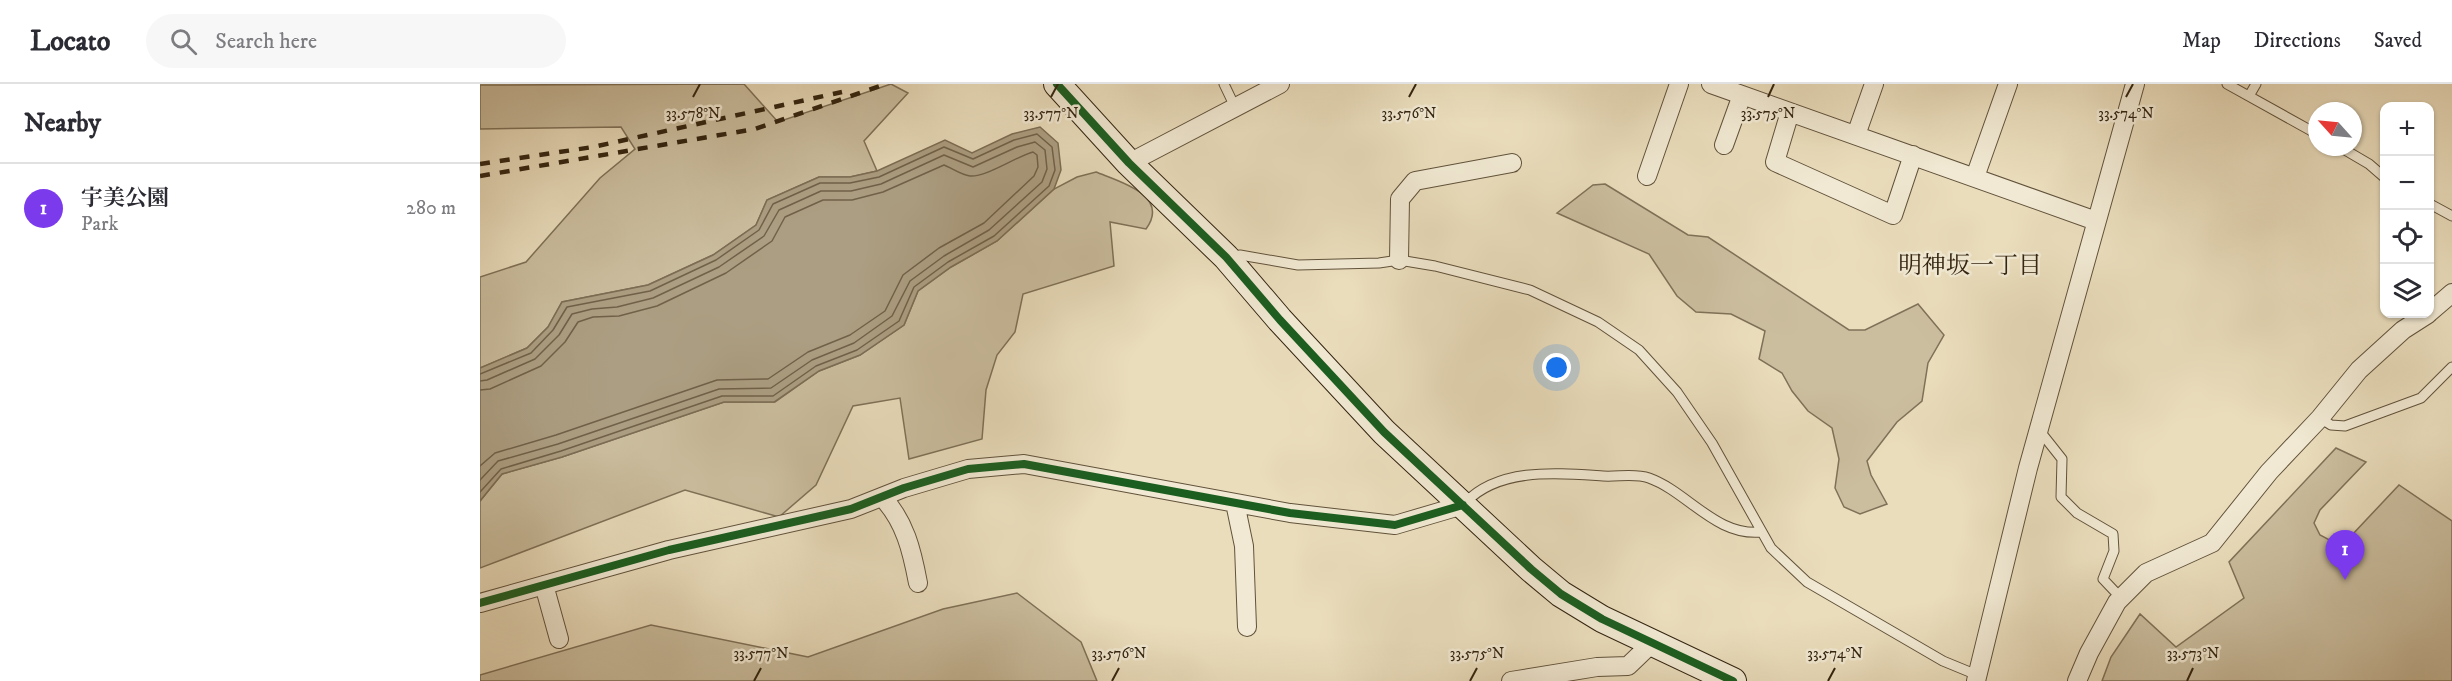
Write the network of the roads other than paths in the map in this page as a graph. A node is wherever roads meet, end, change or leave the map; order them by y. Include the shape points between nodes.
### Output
1 (1057, 84) edge
2 (1224, 84) edge
3 (1280, 84) edge
4 (1679, 84) edge
5 (1711, 84) edge
6 (1874, 84) edge
7 (2008, 84) edge
8 (2134, 84) edge
9 (2227, 84) edge
10 (2256, 84) edge
11 (1747, 92) edge
12 (2248, 96) junction
13 (1235, 107) junction
14 (1790, 111) junction
15 (2308, 129) edge
16 (1856, 135) junction
17 (1724, 145) dead end
18 (1913, 155) junction
19 (2355, 156) edge
20 (1129, 163) junction
21 (1512, 163) dead end
22 (2380, 173) edge
23 (1647, 176) dead end
24 (1975, 177) junction
25 (2434, 206) edge
26 (2452, 216) edge
27 (2096, 221) junction
28 (1226, 257) junction
29 (1399, 260) junction
30 (2452, 293) edge
31 (2434, 308) edge
32 (2421, 318) edge
33 (2452, 367) edge
34 (2320, 418) junction
35 (2039, 430) junction
36 (882, 497) junction
37 (1235, 503) junction
38 (1463, 505) junction
39 (1762, 532) junction
40 (918, 583) dead end
41 (544, 585) junction
42 (2121, 598) junction
43 (480, 603) edge
44 (1247, 627) dead end
45 (559, 639) dead end
46 (1652, 643) junction
47 (1977, 678) edge
48 (1511, 681) edge
49 (1734, 681) edge
50 (2077, 681) edge

1 - 20 street
2 - 13 lane
3 - 13 street
4 - 23 street
5 - 11 street
6 - 16 street
7 - 24 street
8 - 27 street
9 - 12 lane
10 - 12 lane
11 - 14 street
11 - 17 street
12 - 15 lane
13 - 20 street
14 - 16 street
14 - 18 street via 1775,162 1893,215
16 - 18 street
18 - 24 street
19 - 22 lane
20 - 28 street
21 - 29 street via 1415,181 1400,200
24 - 27 street
25 - 26 lane
27 - 35 street
28 - 29 lane via 1240,255 1298,265
28 - 38 street via 1384,432
29 - 39 lane via 1530,290 1598,322 1639,350 1677,392 1712,443
30 - 31 street
32 - 34 street via 2359,370
33 - 34 lane via 2421,398 2345,426 2331,425
34 - 42 street via 2269,472 2212,543 2146,573
35 - 42 lane via 2062,459 2061,497 2077,513 2113,534 2114,551 2103,579
35 - 47 street
36 - 37 street via 968,469 1024,465
36 - 40 street via 894,509 912,548
36 - 41 street via 851,509 669,550
37 - 38 street via 1395,525
37 - 44 street via 1244,546
38 - 39 lane via 1474,493 1524,476 1563,472 1627,475 1648,478 1733,529
38 - 46 street via 1561,594 1602,620
39 - 47 lane via 1771,548 1808,582
41 - 43 street
41 - 45 street
42 - 50 street
46 - 48 street via 1628,666
46 - 49 street

